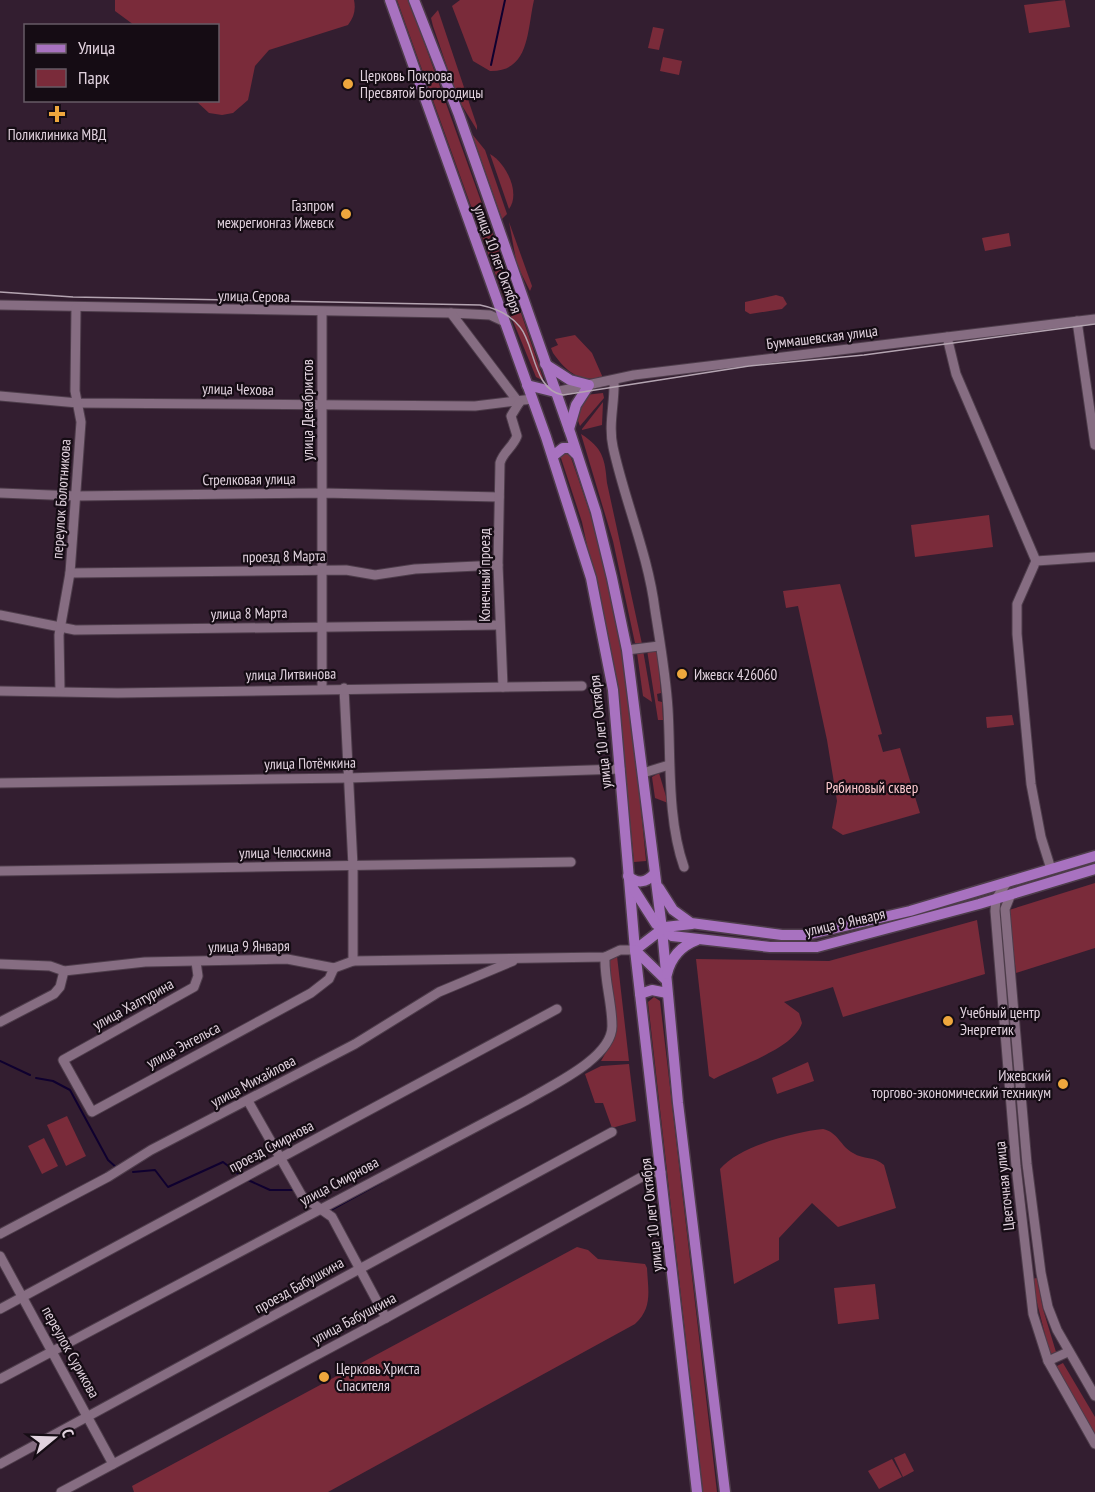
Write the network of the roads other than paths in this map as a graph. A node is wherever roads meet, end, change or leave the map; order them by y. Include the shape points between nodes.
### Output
1 (390, 0) edge
2 (414, 0) edge
3 (0, 305) edge
4 (76, 308) junction
5 (322, 312) junction
6 (451, 313) junction
7 (1095, 319) edge
8 (1077, 321) junction
9 (505, 322) junction
10 (947, 337) junction
11 (545, 363) junction
12 (614, 380) junction
13 (527, 385) junction
14 (589, 385) junction
15 (555, 392) junction
16 (0, 396) edge
17 (532, 399) junction
18 (78, 402) junction
19 (519, 403) junction
20 (322, 405) junction
21 (569, 429) junction
22 (1095, 445) edge
23 (577, 455) junction
24 (553, 456) junction
25 (0, 493) edge
26 (323, 493) junction
27 (76, 496) junction
28 (499, 497) junction
29 (1095, 557) edge
30 (1036, 561) junction
31 (498, 565) junction
32 (321, 570) junction
33 (70, 573) junction
34 (0, 615) edge
35 (499, 625) junction
36 (62, 626) junction
37 (321, 627) junction
38 (659, 646) junction
39 (627, 650) junction
40 (582, 686) dead end
41 (503, 687) junction
42 (322, 688) junction
43 (344, 688) junction
44 (0, 691) edge
45 (60, 691) junction
46 (669, 765) junction
47 (620, 769) junction
48 (643, 773) junction
49 (348, 778) junction
50 (0, 783) edge
51 (1095, 856) edge
52 (571, 862) dead end
53 (353, 866) junction
54 (684, 867) dead end
55 (1051, 869) junction
56 (1095, 869) edge
57 (0, 871) edge
58 (654, 874) junction
59 (628, 876) junction
60 (1007, 882) junction
61 (980, 890) junction
62 (1011, 894) junction
63 (996, 898) junction
64 (979, 904) junction
65 (1000, 910) junction
66 (695, 924) junction
67 (662, 929) junction
68 (702, 938) junction
69 (635, 950) junction
70 (605, 957) junction
71 (520, 958) junction
72 (353, 961) junction
73 (196, 962) junction
74 (0, 964) edge
75 (334, 968) junction
76 (64, 970) junction
77 (666, 980) junction
78 (667, 993) junction
79 (640, 994) junction
80 (557, 1009) dead end
81 (1014, 1018) junction
82 (1003, 1019) junction
83 (0, 1022) edge
84 (63, 1060) joint
85 (248, 1101) junction
86 (612, 1132) dead end
87 (281, 1158) junction
88 (1027, 1164) junction
89 (1016, 1166) junction
90 (661, 1172) junction
91 (319, 1208) junction
92 (0, 1234) edge
93 (0, 1256) edge
94 (359, 1270) junction
95 (1041, 1273) junction
96 (1028, 1275) junction
97 (23, 1296) junction
98 (0, 1309) edge
99 (386, 1318) junction
100 (53, 1350) junction
101 (1068, 1352) junction
102 (1048, 1362) junction
103 (0, 1379) edge
104 (1095, 1396) edge
105 (89, 1417) junction
106 (1095, 1444) edge
107 (0, 1464) edge
108 (113, 1464) junction
109 (61, 1492) edge
110 (697, 1492) edge
111 (725, 1492) edge

1 - 9 main road, улица 10 лет Октября
2 - 11 main road, улица 10 лет Октября via 459,115
3 - 4 street, улица Серова
4 - 5 street, улица Серова
4 - 18 street, переулок Болотникова
5 - 6 street, улица Серова
5 - 20 street, улица Декабристов
6 - 9 street, улица Серова via 490,315
6 - 19 street
7 - 8 street, Буммашевская улица
8 - 10 street, Буммашевская улица
8 - 22 street
9 - 13 main road, улица 10 лет Октября
10 - 12 street, Буммашевская улица
10 - 30 street via 956,374
11 - 14 main road via 570,380
11 - 15 main road, улица 10 лет Октября
12 - 14 street, Буммашевская улица
12 - 38 street via 609,421 613,447 648,569
13 - 15 main road
13 - 17 main road, улица 10 лет Октября
14 - 15 street, Буммашевская улица
14 - 21 main road via 576,405
15 - 21 main road, улица 10 лет Октября
16 - 18 street, улица Чехова
17 - 19 street, улица Чехова
17 - 24 main road, улица 10 лет Октября
18 - 20 street, улица Чехова
18 - 27 street, переулок Болотникова via 81,422
19 - 20 street, улица Чехова
19 - 28 street, Конечный проезд via 511,416 518,436 500,463
20 - 26 street, улица Декабристов
21 - 23 main road, улица 10 лет Октября
23 - 24 main road via 570,448 563,448
23 - 39 main road, улица 10 лет Октября via 596,512
24 - 47 main road, улица 10 лет Октября via 591,578 613,690
25 - 27 street, Стрелковая улица
26 - 27 street, Стрелковая улица
26 - 28 street, Стрелковая улица
26 - 32 street, улица Декабристов
27 - 33 street, переулок Болотникова
28 - 31 street, Конечный проезд
29 - 30 street
30 - 55 street via 1017,604 1017,634 1031,784
31 - 32 street, проезд 8 Марта via 375,575
31 - 35 street, Конечный проезд
32 - 33 street, проезд 8 Марта
32 - 37 street, улица Декабристов
33 - 36 street, переулок Болотникова
34 - 36 street, улица 8 Марта
35 - 37 street, улица 8 Марта
35 - 41 street, Конечный проезд
36 - 37 street, улица 8 Марта via 75,630
36 - 45 street, переулок Болотникова
37 - 42 street, улица Декабристов
38 - 39 street
38 - 46 street via 668,706
39 - 48 main road, улица 10 лет Октября
40 - 41 street, улица Литвинова
41 - 43 street, улица Литвинова
42 - 43 street, улица Литвинова
42 - 45 street, улица Литвинова
43 - 49 street
44 - 45 street, улица Литвинова
46 - 48 street
46 - 54 street via 678,849
47 - 49 street, улица Потёмкина
47 - 59 main road, улица 10 лет Октября
48 - 58 main road, улица 10 лет Октября
49 - 50 street, улица Потёмкина
49 - 53 street
51 - 55 main road, улица 9 Января
52 - 53 street, улица Челюскина
53 - 57 street, улица Челюскина
53 - 72 street
55 - 60 main road, улица 9 Января
56 - 62 main road, улица 9 Января
58 - 59 main road via 641,882
58 - 66 main road, улица 9 Января via 673,910
58 - 67 main road, улица 10 лет Октября
59 - 67 main road via 641,903
59 - 69 main road, улица 10 лет Октября
60 - 61 main road, улица 9 Января
60 - 63 street
61 - 63 street
61 - 66 main road, улица 9 Января via 806,935
62 - 63 main road, улица 9 Января
62 - 65 street
63 - 64 main road, улица 9 Января
63 - 65 street
64 - 65 street
64 - 68 main road, улица 9 Января via 817,947 770,947
65 - 81 street, Цветочная улица
65 - 82 street, Цветочная улица
66 - 67 main road
67 - 68 main road, улица 9 Января via 677,938
67 - 69 main road
67 - 77 main road, улица 10 лет Октября
68 - 77 main road via 674,956
69 - 70 street via 620,950
69 - 77 main road
69 - 79 main road, улица 10 лет Октября
70 - 71 street
70 - 91 street, улица Смирнова via 612,1028 610,1041 600,1052 527,1100
71 - 72 street
71 - 85 street, улица Михайлова via 439,992 355,1044
72 - 75 street
73 - 75 street, улица 9 Января via 287,959
73 - 76 street, улица 9 Января via 145,962
73 - 84 street, улица Халтурина via 198,976 194,987
74 - 76 street, улица 9 Января
75 - 84 street, улица Энгельса via 328,980 311,993 92,1112
76 - 83 street via 54,994
77 - 78 main road, улица 10 лет Октября
78 - 79 main road via 652,990
78 - 111 main road, улица 10 лет Октября
79 - 90 main road, улица 10 лет Октября
80 - 87 street, проезд Смирнова
81 - 82 street
81 - 88 street, Цветочная улица
82 - 89 street, Цветочная улица
85 - 87 street
85 - 92 street, улица Михайлова
86 - 94 street, проезд Бабушкина
87 - 91 street via 302,1196
87 - 97 street, проезд Смирнова
88 - 89 street
88 - 95 street, Цветочная улица
89 - 96 street, Цветочная улица
90 - 99 street, улица Бабушкина via 647,1174
90 - 110 main road, улица 10 лет Октября
91 - 94 street via 332,1217
91 - 100 street, улица Смирнова
93 - 97 street, переулок Сурикова
94 - 99 street
94 - 105 street, проезд Бабушкина
95 - 96 street
95 - 101 street, Цветочная улица via 1048,1307
96 - 102 street, Цветочная улица
97 - 98 street, проезд Смирнова
97 - 100 street, переулок Сурикова
99 - 108 street, улица Бабушкина
100 - 103 street, улица Смирнова
100 - 105 street, переулок Сурикова
101 - 102 street
101 - 104 street, Цветочная улица
102 - 106 street, Цветочная улица
105 - 107 street, проезд Бабушкина
105 - 108 street, переулок Сурикова
108 - 109 street, улица Бабушкина

